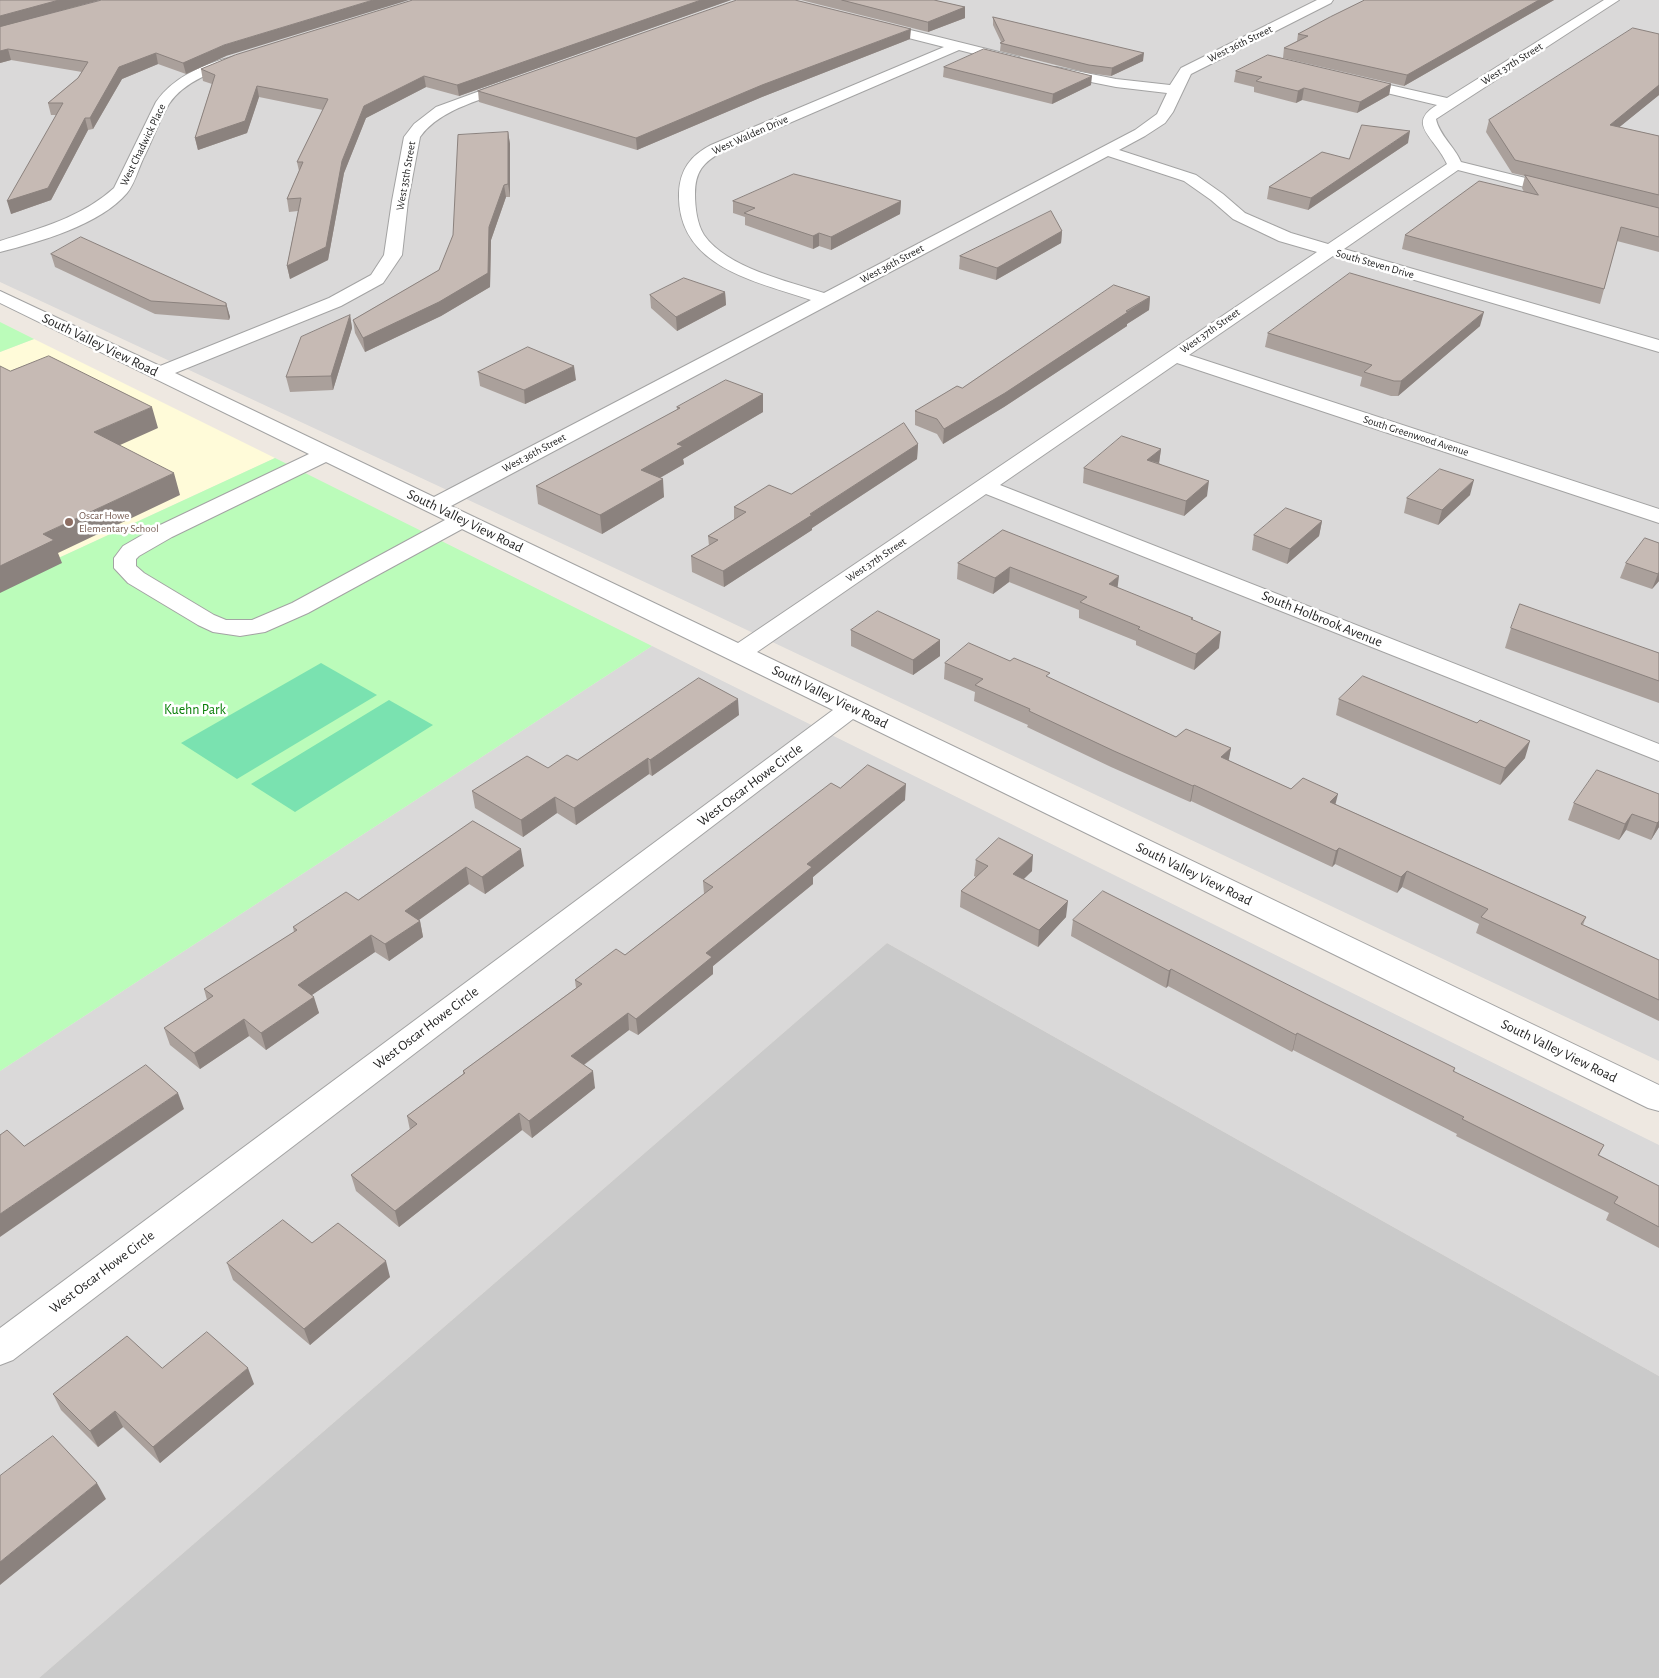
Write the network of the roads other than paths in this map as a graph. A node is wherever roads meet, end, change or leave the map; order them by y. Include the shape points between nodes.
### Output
1 (1327, 0) edge
2 (1613, 0) edge
3 (863, 22) edge
4 (958, 46) junction
5 (1226, 51) junction
6 (250, 55) edge
7 (1245, 56) dead end
8 (1029, 64) edge
9 (1046, 69) edge
10 (1342, 78) edge
11 (526, 79) edge
12 (1174, 90) junction
13 (1449, 103) junction
14 (1107, 151) junction
15 (1455, 165) junction
16 (1575, 195) edge
17 (0, 247) edge
18 (1327, 250) junction
19 (0, 296) edge
20 (826, 299) junction
21 (1659, 346) edge
22 (1174, 356) junction
23 (159, 373) junction
24 (326, 454) junction
25 (984, 486) junction
26 (434, 506) junction
27 (1659, 516) edge
28 (462, 520) junction
29 (740, 654) junction
30 (852, 708) junction
31 (1659, 753) edge
32 (1659, 1099) edge
33 (0, 1349) edge

1 - 5 street, West 36th Street
2 - 13 street, West 37th Street
3 - 4 street
4 - 8 street
4 - 20 street, West Walden Drive via 740,138 696,161 689,170 686,183 690,218 696,236 713,255 747,271
5 - 7 street
5 - 12 street, West 36th Street via 1186,71
6 - 17 street, West Chadwick Place via 195,76 171,92 163,102 121,190 104,206
9 - 12 street via 1107,82
10 - 13 street
11 - 23 street, West 35th Street via 441,110 419,127 412,137 393,255 377,279 288,322
12 - 14 street, West 36th Street via 1163,116
13 - 15 street, West 37th Street via 1432,114 1429,120
14 - 18 street, South Steven Drive via 1190,178 1253,224
14 - 20 street, West 36th Street
15 - 16 street
15 - 18 street, West 37th Street
18 - 21 street, South Steven Drive
18 - 22 street, West 37th Street
19 - 23 street, South Valley View Road
20 - 26 street, West 36th Street
22 - 25 street, West 37th Street
22 - 27 street, South Greenwood Avenue
23 - 24 street, South Valley View Road
24 - 26 street, South Valley View Road
24 - 28 street via 164,532 132,551 125,558 125,568 136,578 221,627 257,627 300,608
25 - 29 street, West 37th Street
25 - 31 street, South Holbrook Avenue
26 - 28 street, South Valley View Road
28 - 29 street, South Valley View Road
29 - 30 street, South Valley View Road
30 - 32 street, South Valley View Road
30 - 33 street, West Oscar Howe Circle

